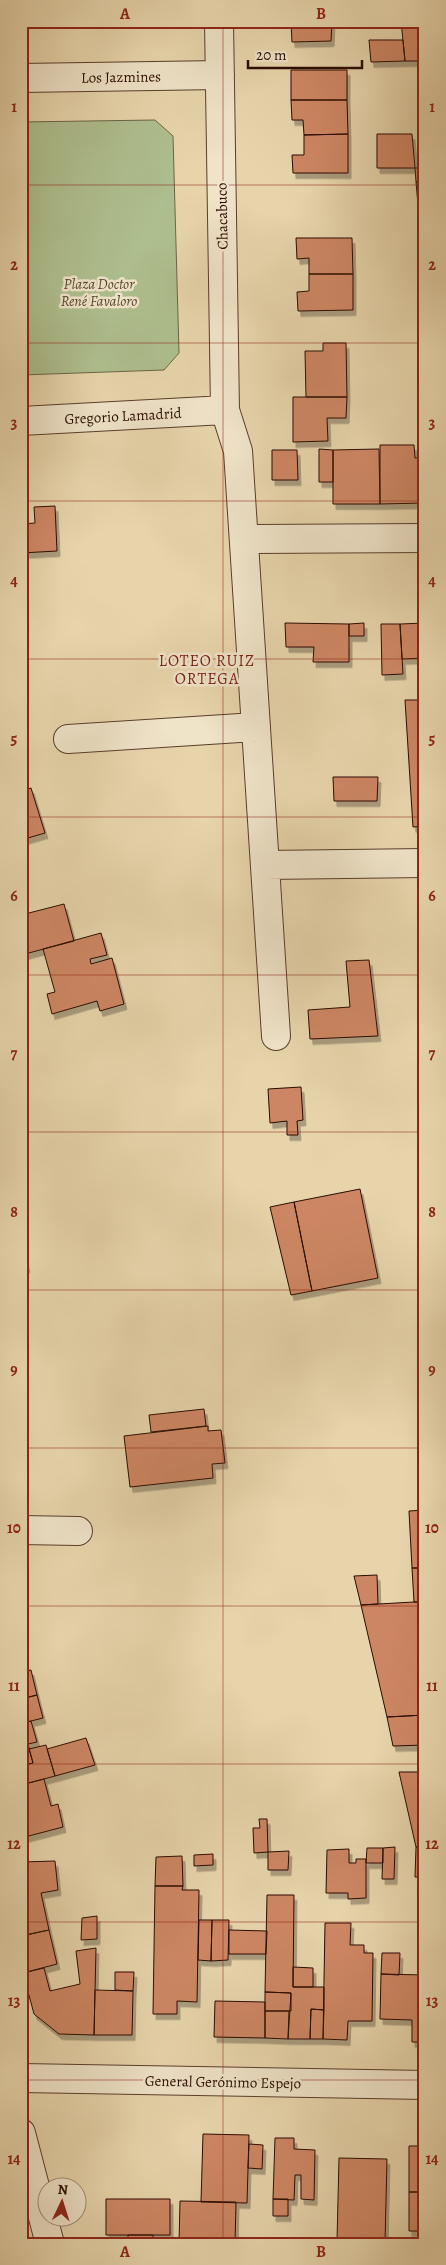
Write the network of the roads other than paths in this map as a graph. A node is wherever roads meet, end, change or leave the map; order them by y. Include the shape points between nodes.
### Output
1 (219, 21) edge
2 (220, 76) junction
3 (21, 78) edge
4 (225, 410) junction
5 (21, 421) edge
6 (425, 538) edge
7 (244, 539) junction
8 (256, 728) junction
9 (68, 739) dead end
10 (425, 863) edge
11 (265, 865) junction
12 (276, 1036) dead end
13 (21, 1530) edge
14 (78, 1531) dead end
15 (21, 2078) edge
16 (425, 2085) edge
17 (21, 2133) edge
18 (50, 2244) edge

1 - 2 street, Chacabuco
2 - 3 street, Los Jazmines
2 - 4 street, Chacabuco
4 - 5 street, Gregorio Lamadrid
4 - 7 street, Chacabuco via 238,451
6 - 7 street
7 - 8 street, Chacabuco
8 - 9 street
8 - 11 street, Chacabuco
10 - 11 street
11 - 12 street, Chacabuco
13 - 14 street
15 - 16 street, General Gerónimo Espejo
17 - 18 street

